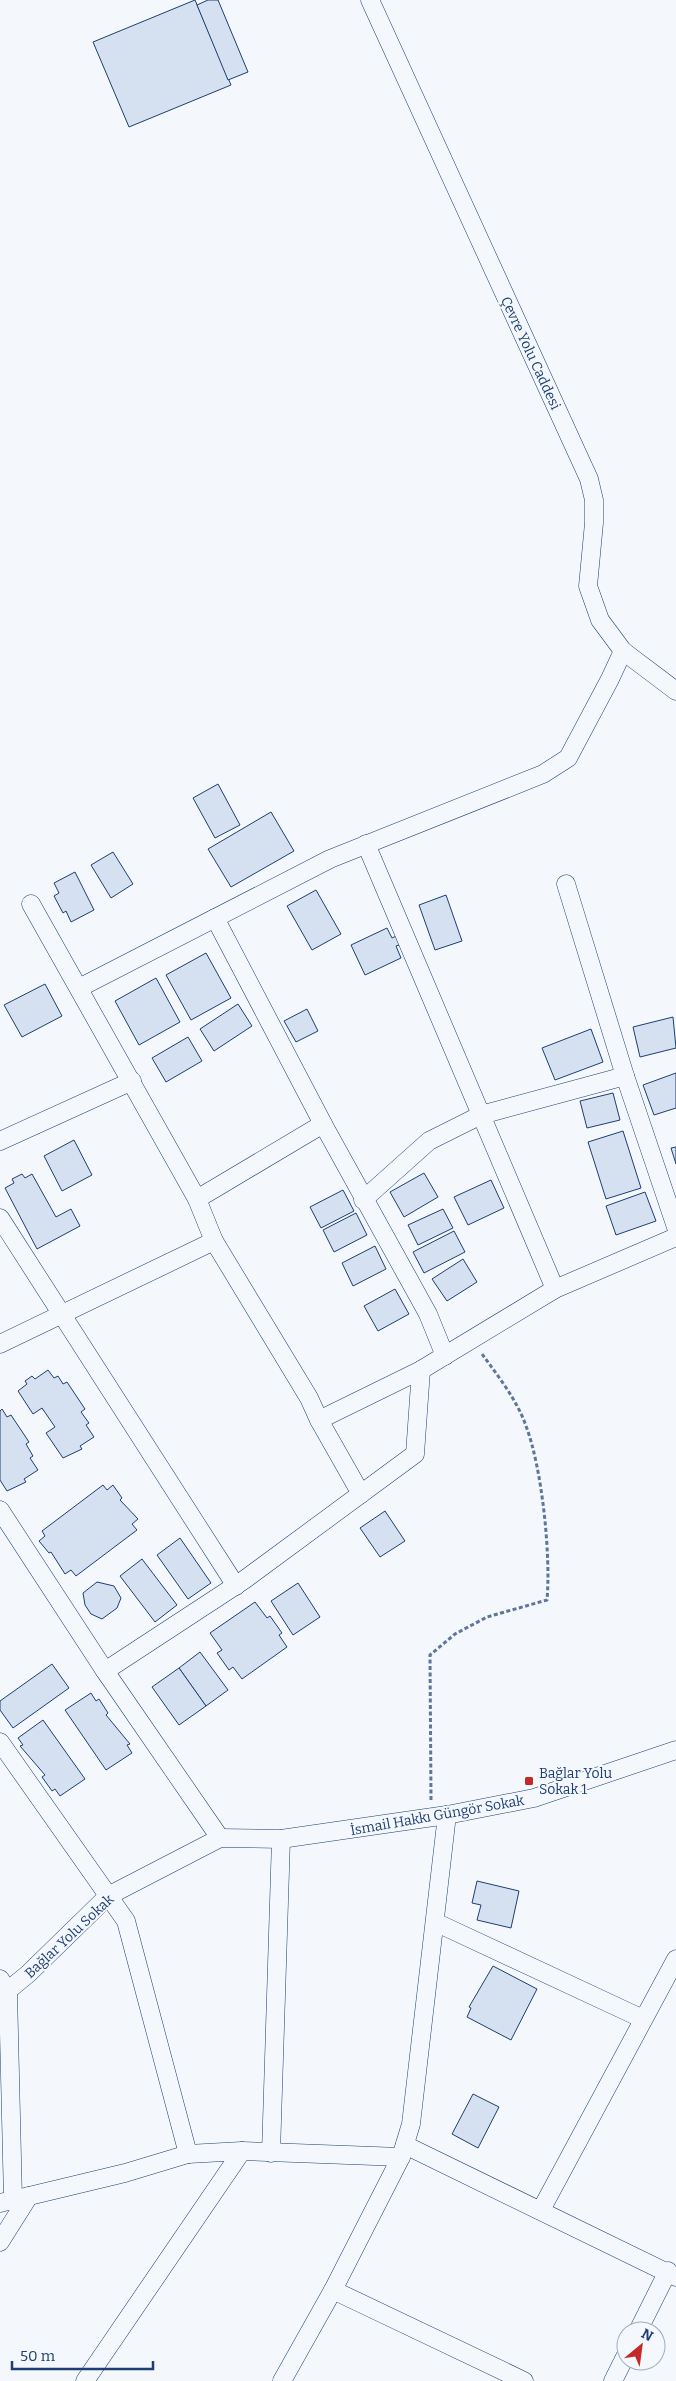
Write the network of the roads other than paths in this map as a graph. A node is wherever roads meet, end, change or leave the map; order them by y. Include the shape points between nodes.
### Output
1 (370, 0) edge
2 (623, 651) junction
3 (676, 691) edge
4 (366, 844) junction
5 (566, 884) dead end
6 (31, 904) dead end
7 (215, 918) junction
8 (79, 988) junction
9 (625, 1076) junction
10 (132, 1081) junction
11 (481, 1115) junction
12 (323, 1124) junction
13 (0, 1141) edge
14 (197, 1199) junction
15 (363, 1200) junction
16 (0, 1218) edge
17 (676, 1227) edge
18 (676, 1237) edge
19 (214, 1241) junction
20 (555, 1289) junction
21 (61, 1313) junction
22 (0, 1344) edge
23 (445, 1356) junction
24 (422, 1370) junction
25 (319, 1420) junction
26 (361, 1494) junction
27 (0, 1510) edge
28 (236, 1586) junction
29 (105, 1671) junction
30 (0, 1742) edge
31 (676, 1750) edge
32 (439, 1817) junction
33 (220, 1838) junction
34 (282, 1839) junction
35 (108, 1896) junction
36 (434, 1922) junction
37 (676, 1959) edge
38 (3, 1989) edge
39 (643, 2019) junction
40 (242, 2151) junction
41 (403, 2151) junction
42 (271, 2153) junction
43 (188, 2154) junction
44 (14, 2199) edge
45 (541, 2210) junction
46 (0, 2242) edge
47 (672, 2274) edge
48 (333, 2290) junction
49 (644, 2321) edge
50 (85, 2381) edge
51 (282, 2381) edge
52 (524, 2381) edge

1 - 2 street, Çevre Yolu Caddesi via 589,479 594,500 588,586 600,620
2 - 3 street, Çevre Yolu Caddesi
2 - 4 street via 568,758 543,774
4 - 7 street
4 - 11 street
5 - 9 street
6 - 8 street
7 - 8 street
7 - 12 street
8 - 10 street
9 - 11 street
9 - 17 street
10 - 13 street
10 - 14 street
11 - 15 street via 429,1141
11 - 20 street
12 - 14 street
12 - 15 street
14 - 19 street
15 - 23 street via 428,1314
16 - 21 street
18 - 20 street
19 - 21 street
19 - 25 street
20 - 23 street
21 - 22 street
21 - 28 street
23 - 24 street
24 - 25 street
24 - 26 street via 415,1454
25 - 26 street
26 - 28 street
27 - 29 street
28 - 29 street
29 - 33 street
30 - 35 street
31 - 32 street, İsmail Hakkı Güngör Sokak via 534,1798
32 - 34 street, İsmail Hakkı Güngör Sokak
32 - 36 street
33 - 34 street, İsmail Hakkı Güngör Sokak
33 - 35 street, Bağlar Yolu Sokak
34 - 42 street
35 - 38 street, Bağlar Yolu Sokak
35 - 43 street via 126,1921
36 - 39 street
36 - 41 street via 411,2124
37 - 39 street
38 - 44 street
39 - 45 street
40 - 42 street
40 - 43 street
40 - 50 street
41 - 42 street
41 - 45 street
41 - 48 street
43 - 44 street via 125,2173
44 - 46 street
45 - 47 street
47 - 49 street
48 - 51 street
48 - 52 street

